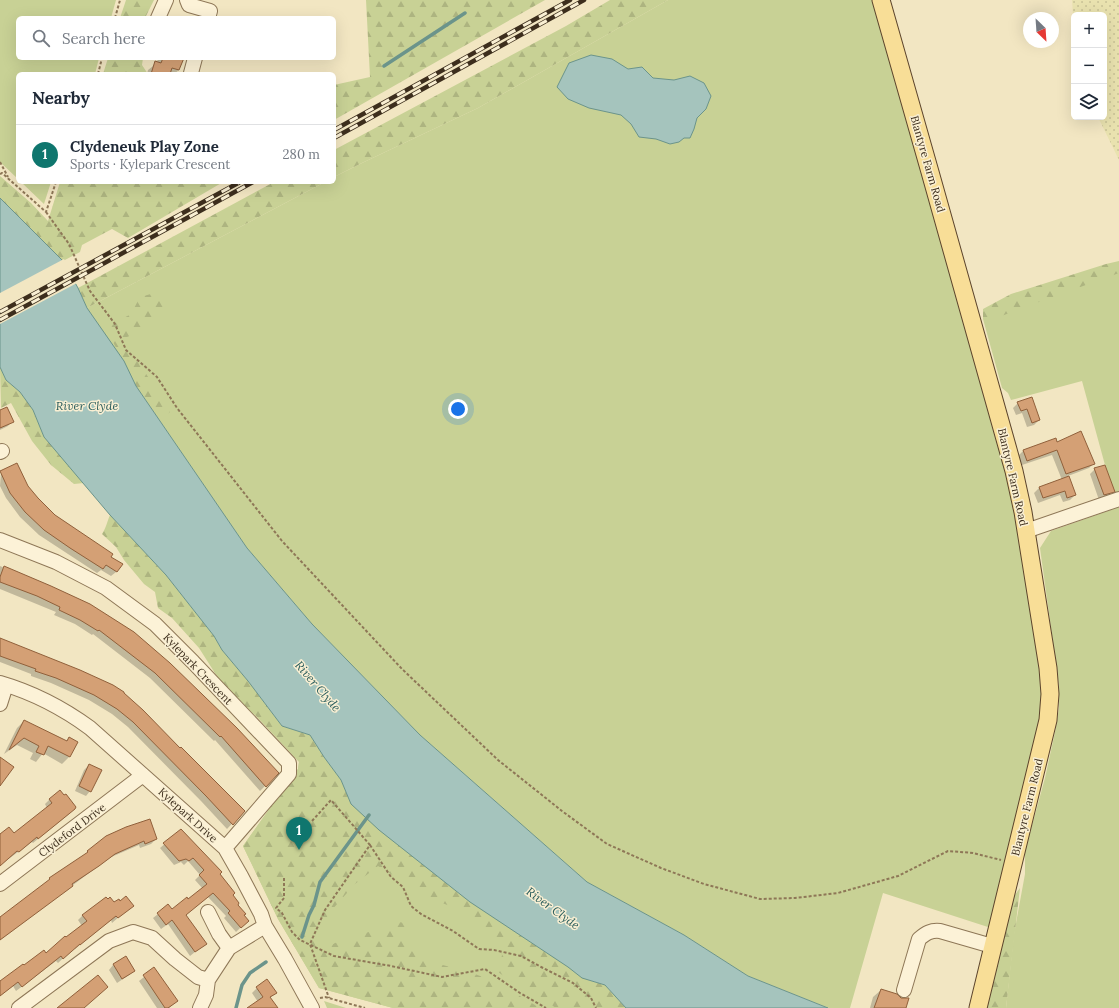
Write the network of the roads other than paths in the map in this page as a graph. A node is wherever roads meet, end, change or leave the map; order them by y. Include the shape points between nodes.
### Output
1 (166, 0) edge
2 (187, 0) edge
3 (881, 0) edge
4 (159, 16) edge
5 (209, 16) edge
6 (194, 60) edge
7 (191, 72) edge
8 (1119, 499) edge
9 (1026, 531) junction
10 (0, 540) edge
11 (3, 684) edge
12 (0, 704) edge
13 (143, 775) junction
14 (225, 848) junction
15 (0, 884) edge
16 (208, 912) dead end
17 (265, 926) junction
18 (992, 946) junction
19 (229, 948) junction
20 (208, 980) junction
21 (904, 990) dead end
22 (19, 1008) edge
23 (200, 1008) edge
24 (312, 1008) edge
25 (978, 1008) edge

1 - 4 street
2 - 5 street via 189,5 210,11
3 - 9 main road, Blantyre Farm Road via 1005,437
6 - 7 street
8 - 9 street
9 - 18 main road, Blantyre Farm Road via 1047,661 1050,701 1048,720
10 - 14 street, Kylepark Crescent via 56,562 106,588 155,624 289,763 289,774
11 - 12 street
11 - 13 street, Kylepark Drive via 68,713
13 - 14 street, Kylepark Drive
13 - 15 street, Clydeford Drive
14 - 17 street, Kylepark Drive via 242,876
16 - 19 street
17 - 19 street
17 - 24 street, Kylepark Drive
18 - 21 street via 940,932 933,931 924,935 920,939
18 - 25 main road, Blantyre Farm Road
19 - 20 street
20 - 22 street via 198,977 152,938 133,932 109,941
20 - 23 street via 206,995

